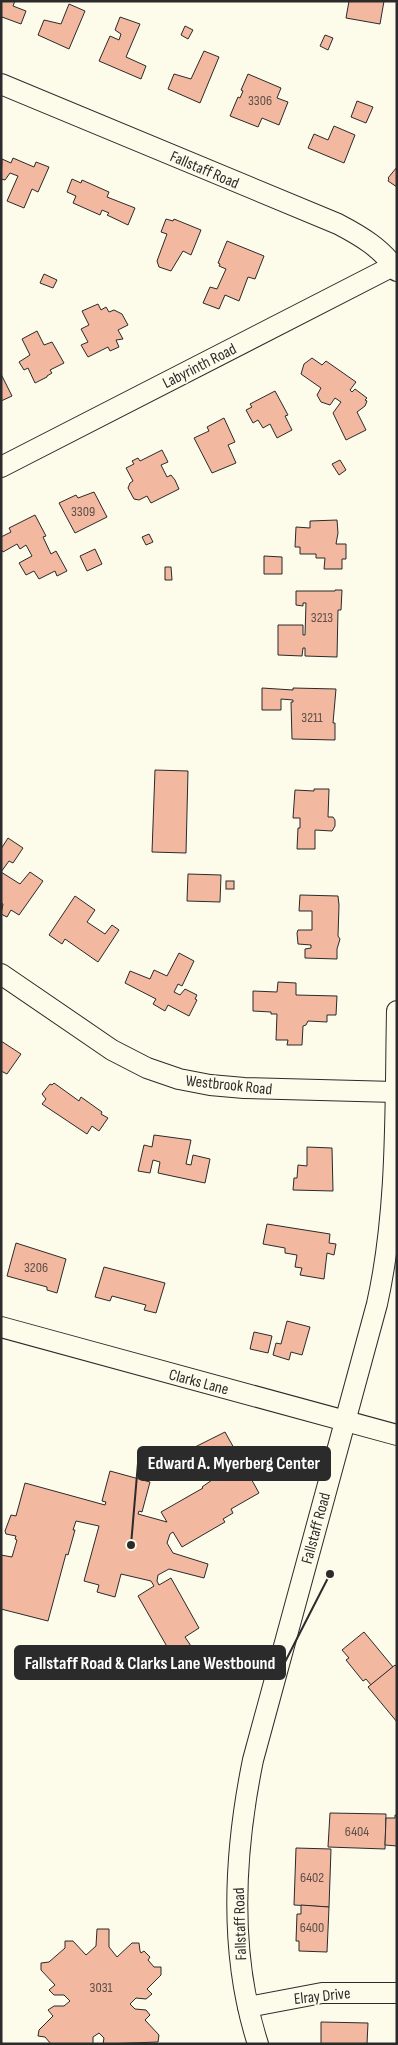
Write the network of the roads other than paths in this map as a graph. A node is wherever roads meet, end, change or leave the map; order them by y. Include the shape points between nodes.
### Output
1 (1, 84) edge
2 (396, 267) edge
3 (1, 467) edge
4 (1, 974) edge
5 (397, 1011) edge
6 (395, 1092) junction
7 (1, 1327) edge
8 (344, 1421) junction
9 (397, 1435) edge
10 (397, 1992) edge
11 (248, 2006) junction
12 (258, 2044) edge

1 - 2 street, Fallstaff Road via 338,224 361,236
2 - 3 street, Labyrinth Road
4 - 6 street, Westbrook Road via 112,1050 146,1068 179,1079 210,1086
5 - 6 street, Fallstaff Road
6 - 8 street, Fallstaff Road via 392,1218 386,1262
7 - 8 street, Clarks Lane
8 - 9 street, Clarks Lane
8 - 11 street, Fallstaff Road via 253,1760 242,1819 237,1917
10 - 11 street, Elray Drive via 322,1993
11 - 12 street, Fallstaff Road

